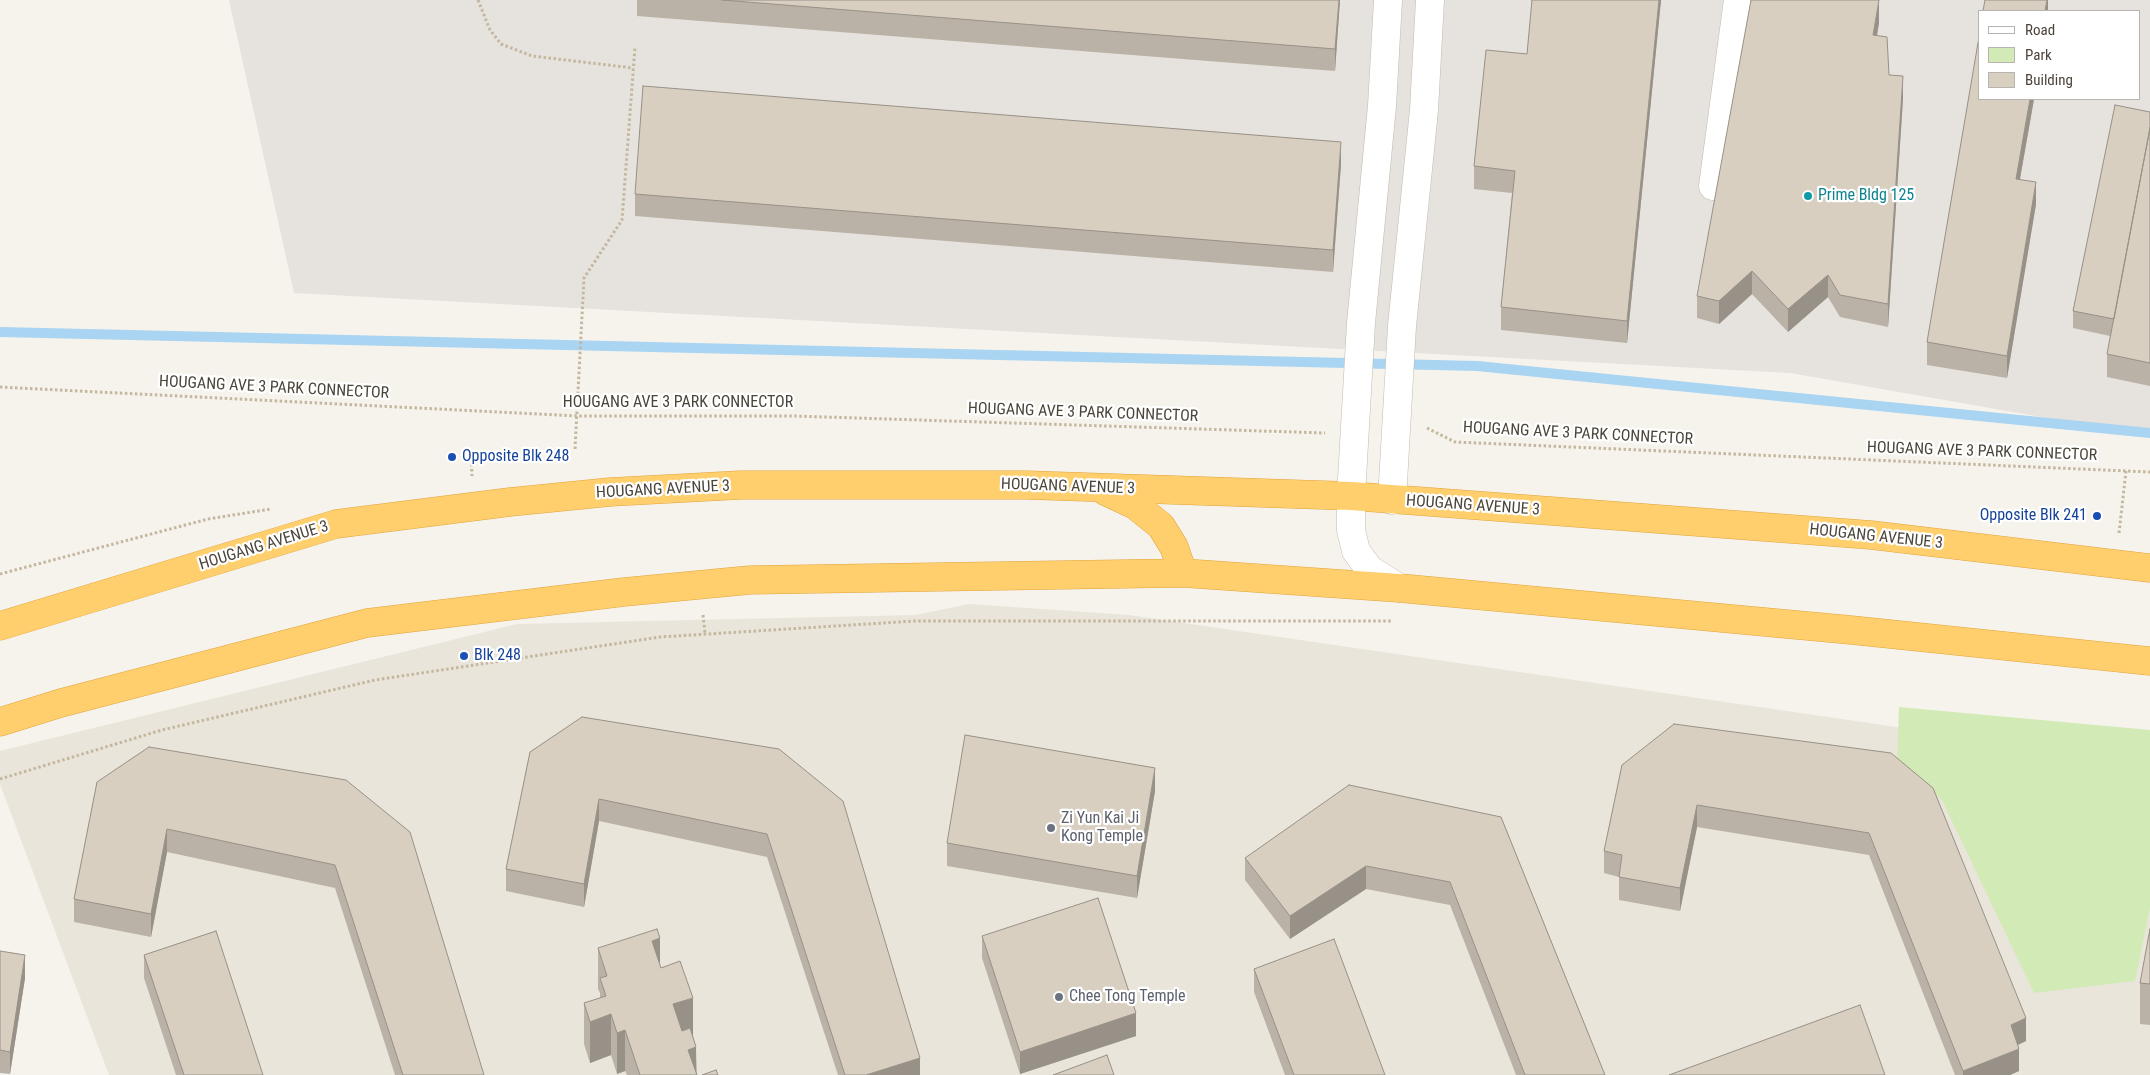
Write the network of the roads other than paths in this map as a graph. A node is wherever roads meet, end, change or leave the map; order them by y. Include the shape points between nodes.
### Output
1 (1388, 0) edge
2 (1430, 0) edge
3 (1738, 0) edge
4 (1713, 186) dead end
5 (1097, 487) junction
6 (1351, 496) junction
7 (1392, 500) junction
8 (2150, 568) edge
9 (1183, 573) junction
10 (1399, 588) junction
11 (0, 626) edge
12 (2150, 661) edge
13 (0, 722) edge

1 - 6 lane via 1382,106 1361,323
2 - 7 lane via 1424,110 1402,326
3 - 4 lane
5 - 6 highway, HOUGANG AVENUE 3
5 - 9 highway via 1136,505 1160,526 1174,547
5 - 11 highway, HOUGANG AVENUE 3 via 1026,484 741,486 610,492 336,524
6 - 7 highway, HOUGANG AVENUE 3
6 - 10 lane via 1351,530 1356,551 1370,570
7 - 8 highway, HOUGANG AVENUE 3 via 1872,535
9 - 10 highway
9 - 13 highway via 750,580 367,623
10 - 12 highway

